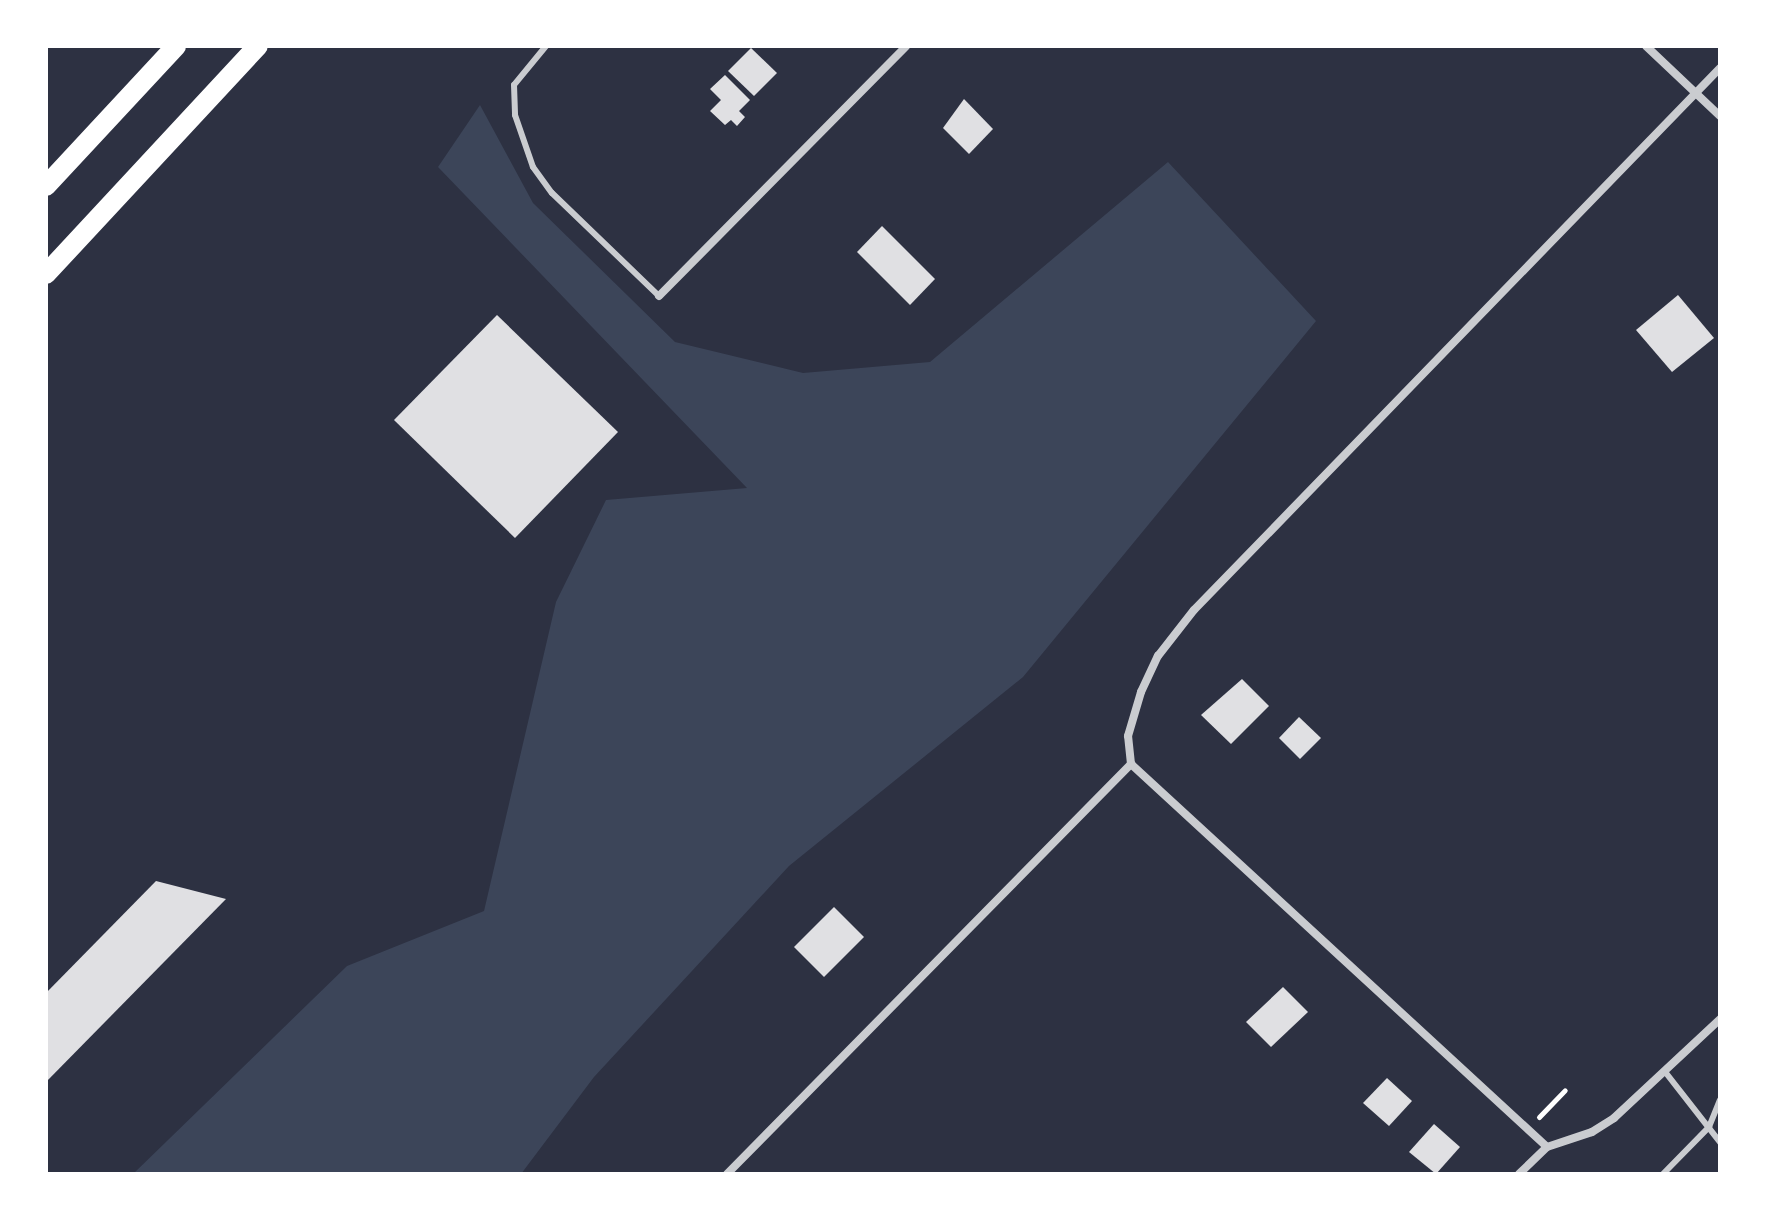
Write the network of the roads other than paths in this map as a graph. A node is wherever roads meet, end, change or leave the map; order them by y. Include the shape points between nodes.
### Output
1 (176, 46) edge
2 (258, 46) edge
3 (546, 46) edge
4 (906, 46) edge
5 (1646, 46) edge
6 (1720, 68) edge
7 (1695, 94) junction
8 (1720, 116) edge
9 (46, 186) edge
10 (46, 274) edge
11 (659, 296) joint
12 (1131, 764) junction
13 (1720, 1019) edge
14 (1666, 1073) junction
15 (1720, 1100) edge
16 (1709, 1127) junction
17 (1720, 1142) edge
18 (1547, 1147) junction
19 (727, 1174) edge
20 (1519, 1174) edge
21 (1663, 1174) edge

1 - 9 main road
2 - 10 main road
3 - 11 lane via 514,85 515,115 533,167 552,193
4 - 11 street
5 - 7 street
6 - 7 street
7 - 8 street
7 - 12 street via 1194,610 1158,656 1141,692 1128,736
12 - 18 street
12 - 19 street
13 - 14 street
14 - 16 lane
14 - 18 street via 1592,1132
15 - 16 lane
16 - 17 lane
16 - 21 lane
18 - 20 street

